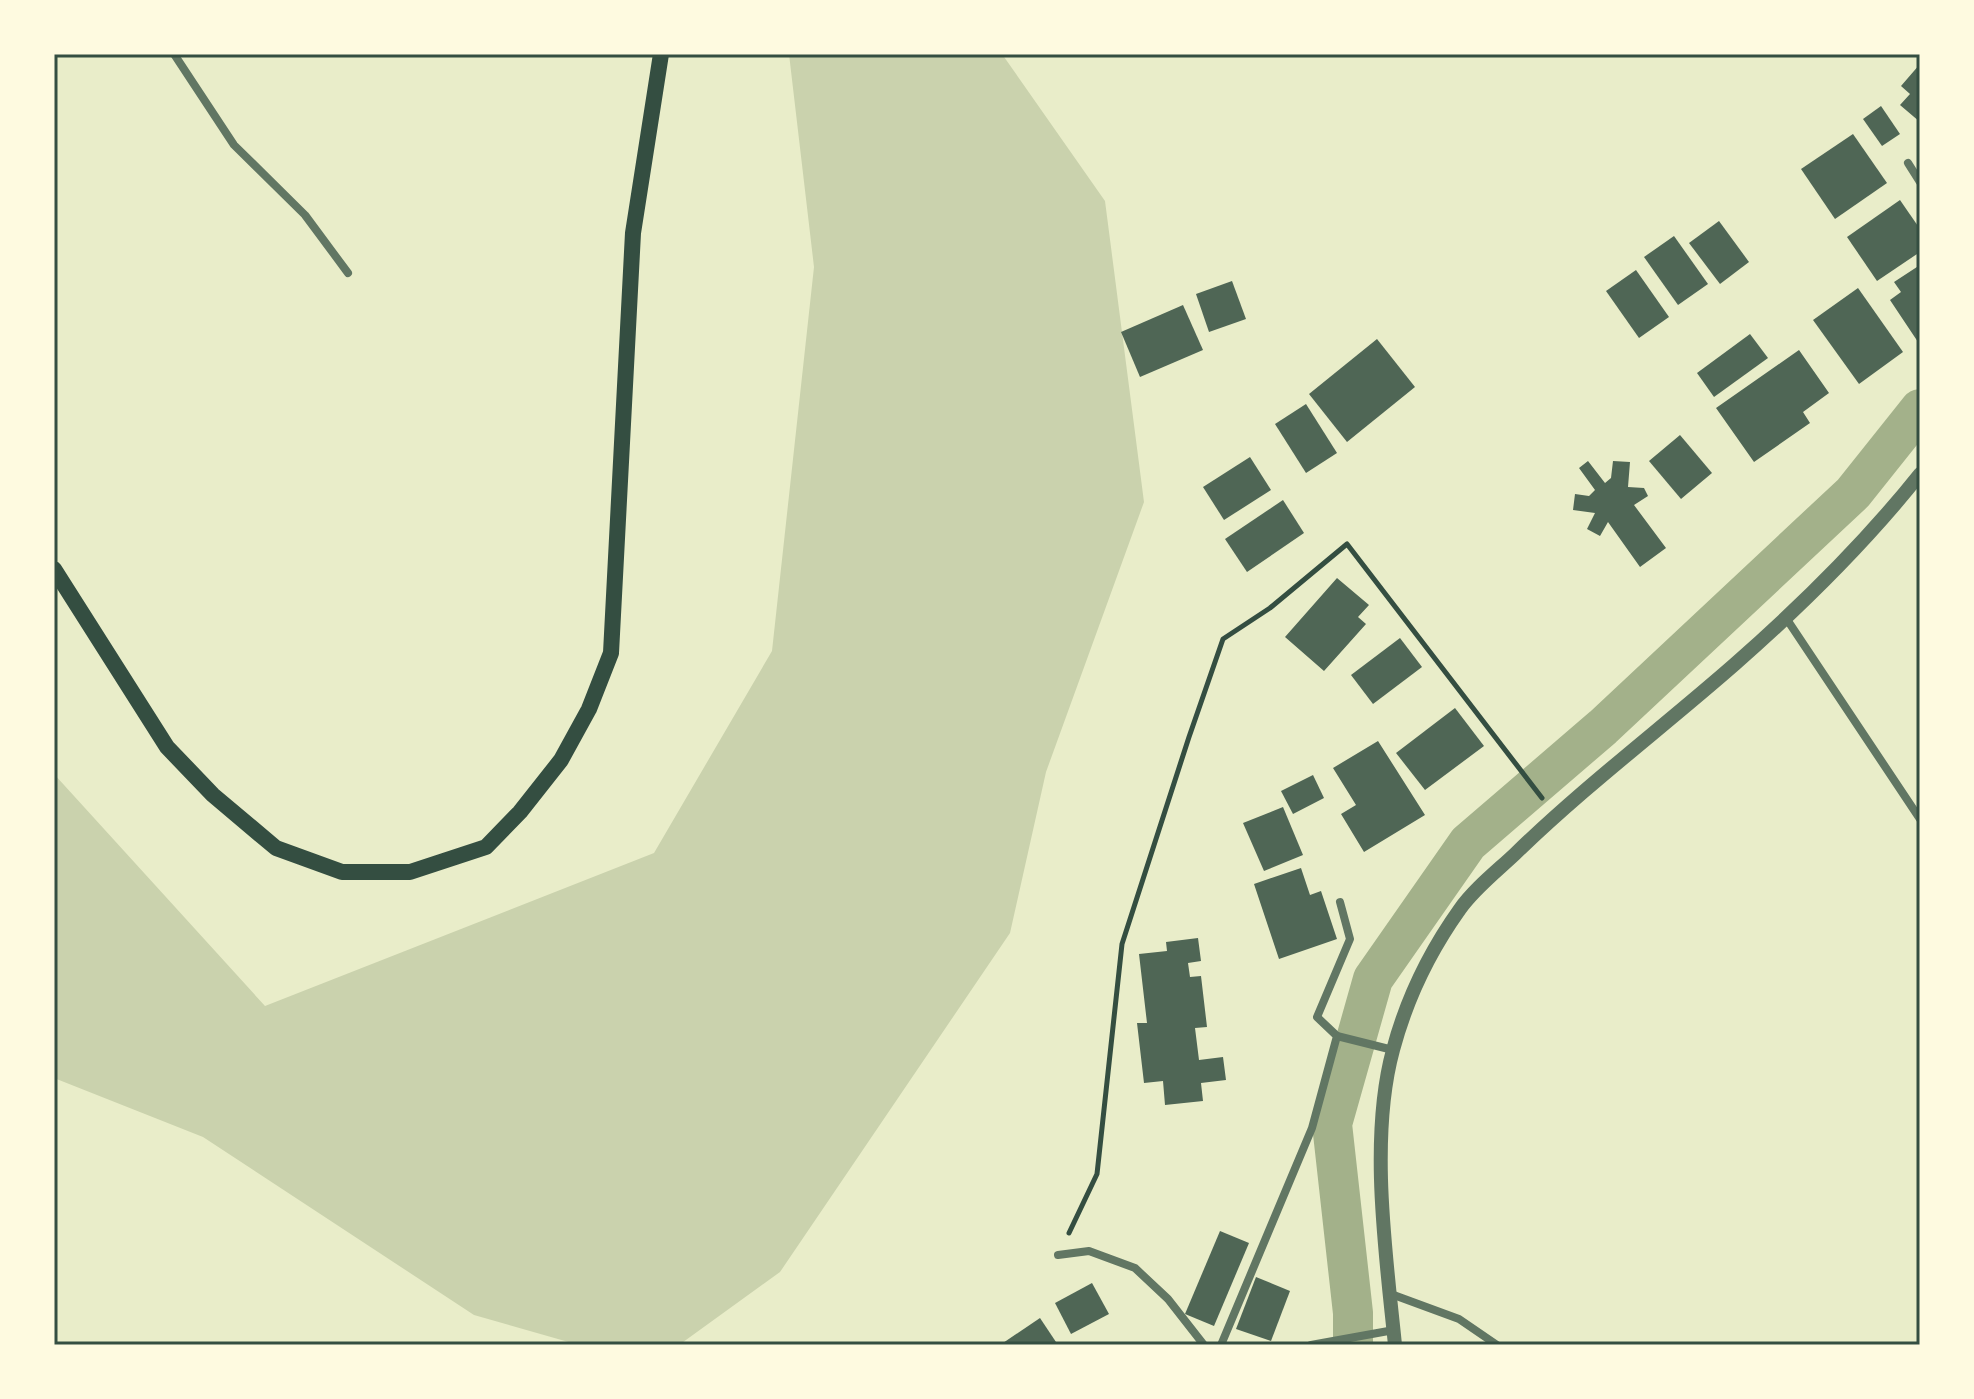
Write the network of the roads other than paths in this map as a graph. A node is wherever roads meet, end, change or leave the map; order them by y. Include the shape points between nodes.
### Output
1 (174, 54) edge
2 (661, 54) edge
3 (1908, 163) dead end
4 (1920, 182) edge
5 (348, 273) dead end
6 (1920, 474) edge
7 (54, 569) edge
8 (1786, 618) junction
9 (1920, 819) edge
10 (1340, 902) dead end
11 (1337, 1036) junction
12 (1393, 1050) junction
13 (1058, 1255) road end
14 (1391, 1294) junction
15 (1394, 1338) edge
16 (1313, 1344) edge
17 (1204, 1345) edge
18 (1221, 1345) edge
19 (1497, 1345) edge

1 - 5 street via 234,145 305,215
2 - 7 main road via 633,233 611,653 561,760 486,847 410,872 342,872 276,848 167,747
3 - 4 street
6 - 8 street via 1884,519
8 - 9 street
8 - 12 street via 1555,815 1461,907 1425,964
10 - 11 street via 1350,939 1317,1017
11 - 12 street
11 - 18 street via 1312,1128
12 - 14 street via 1380,1162
13 - 17 street via 1089,1251 1135,1268
14 - 15 street
14 - 19 street via 1459,1319
15 - 16 street

